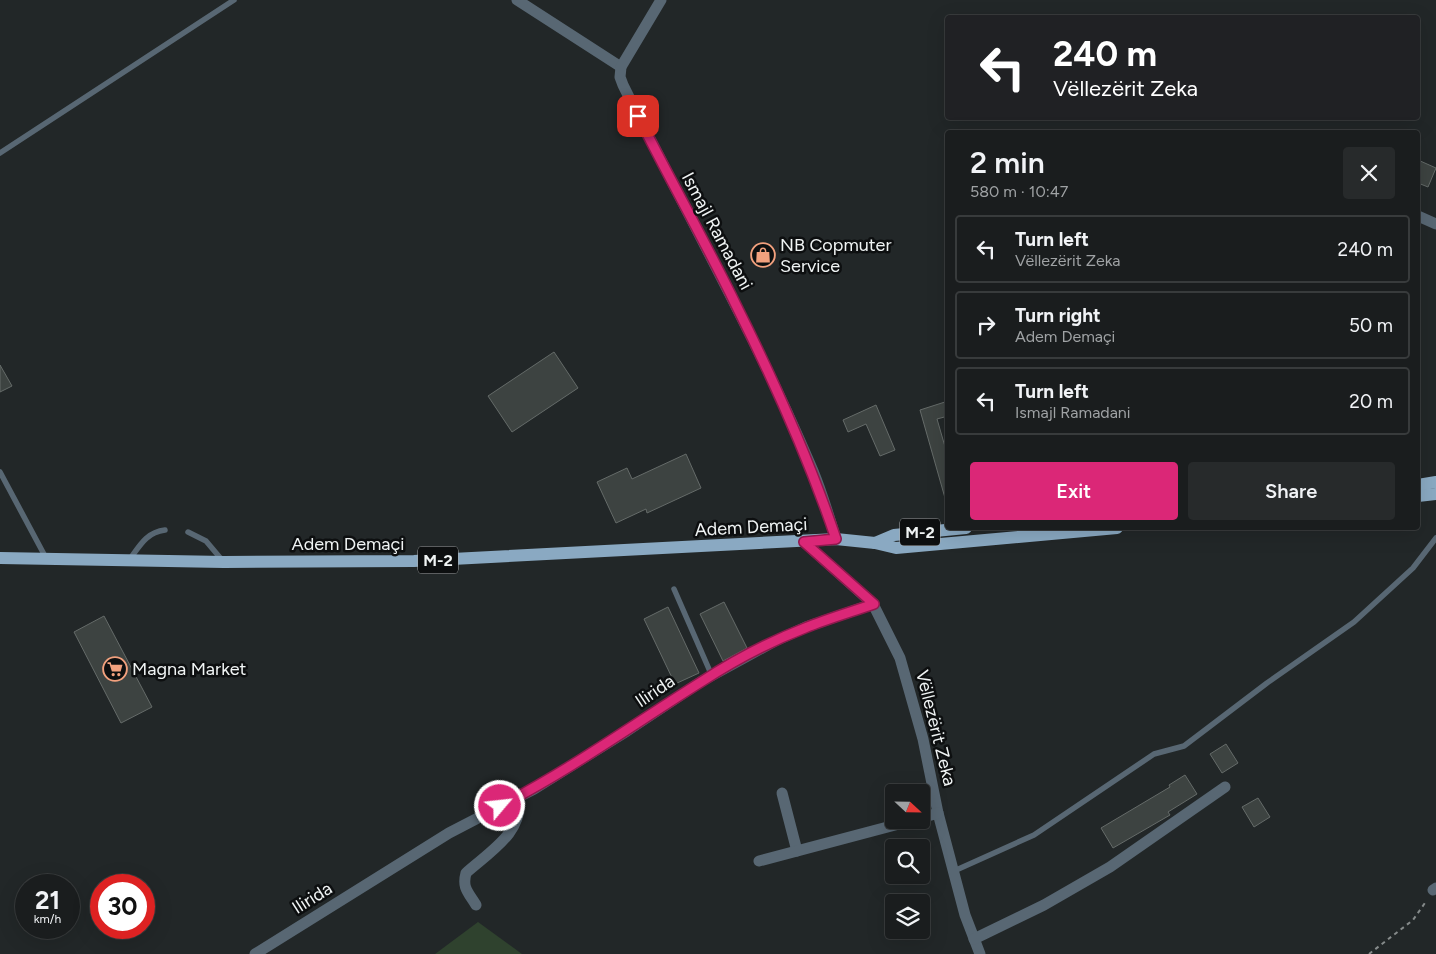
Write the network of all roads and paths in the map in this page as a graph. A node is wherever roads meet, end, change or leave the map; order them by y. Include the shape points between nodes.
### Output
1 (234, 0) edge
2 (517, 0) edge
3 (661, 0) edge
4 (621, 67) junction
5 (0, 152) edge
6 (1420, 217) edge
7 (1436, 224) edge
8 (0, 472) edge
9 (1436, 482) edge
10 (1420, 485) edge
11 (1436, 494) edge
12 (1420, 496) edge
13 (945, 528) edge
14 (165, 530) dead end
15 (1095, 530) edge
16 (188, 532) dead end
17 (1436, 538) edge
18 (836, 539) junction
19 (804, 542) junction
20 (875, 543) junction
21 (0, 558) edge
22 (46, 559) junction
23 (128, 561) junction
24 (224, 562) junction
25 (674, 589) dead end
26 (874, 604) junction
27 (712, 676) junction
28 (1225, 787) dead end
29 (782, 793) dead end
30 (518, 797) junction
31 (938, 814) junction
32 (930, 816) edge
33 (885, 828) edge
34 (797, 851) junction
35 (759, 861) dead end
36 (954, 871) junction
37 (1435, 889) edge
38 (476, 905) dead end
39 (974, 939) junction
40 (255, 954) edge
41 (980, 954) edge
42 (1369, 954) edge

1 - 5 lane
2 - 4 street
3 - 4 street
4 - 18 street, Ismajl Ramadani via 623,85 736,305 805,454
6 - 7 street
8 - 22 lane
9 - 10 main road
11 - 12 main road
13 - 20 main road, Adem Demaçi / M-2 via 894,535
14 - 23 lane via 154,531 146,537
15 - 20 main road, Adem Demaçi / M-2 via 896,548
16 - 24 lane via 206,542
17 - 36 lane via 1413,568 1354,622 1184,746 1154,754 1034,835
18 - 19 main road, Adem Demaçi / M-2
18 - 20 main road, Adem Demaçi / M-2
19 - 24 main road, Adem Demaçi / M-2 via 414,561
19 - 26 street, Vëllezërit Zeka
21 - 22 main road, Adem Demaçi / M-2
22 - 23 main road, Adem Demaçi / M-2
23 - 24 main road, Adem Demaçi / M-2
25 - 27 lane
26 - 27 street, Ilirida via 806,627
26 - 31 street, Vëllezërit Zeka via 908,681
27 - 30 street, Ilirida
28 - 39 street via 1110,867 1044,905
29 - 34 street
30 - 38 street via 518,812 510,834 466,872 463,882
30 - 40 street, Ilirida via 449,833
31 - 32 street
31 - 36 street, Vëllezërit Zeka
33 - 34 street
34 - 35 street
36 - 39 street, Vëllezërit Zeka
37 - 42 path via 1413,920
39 - 41 street, Vëllezërit Zeka

